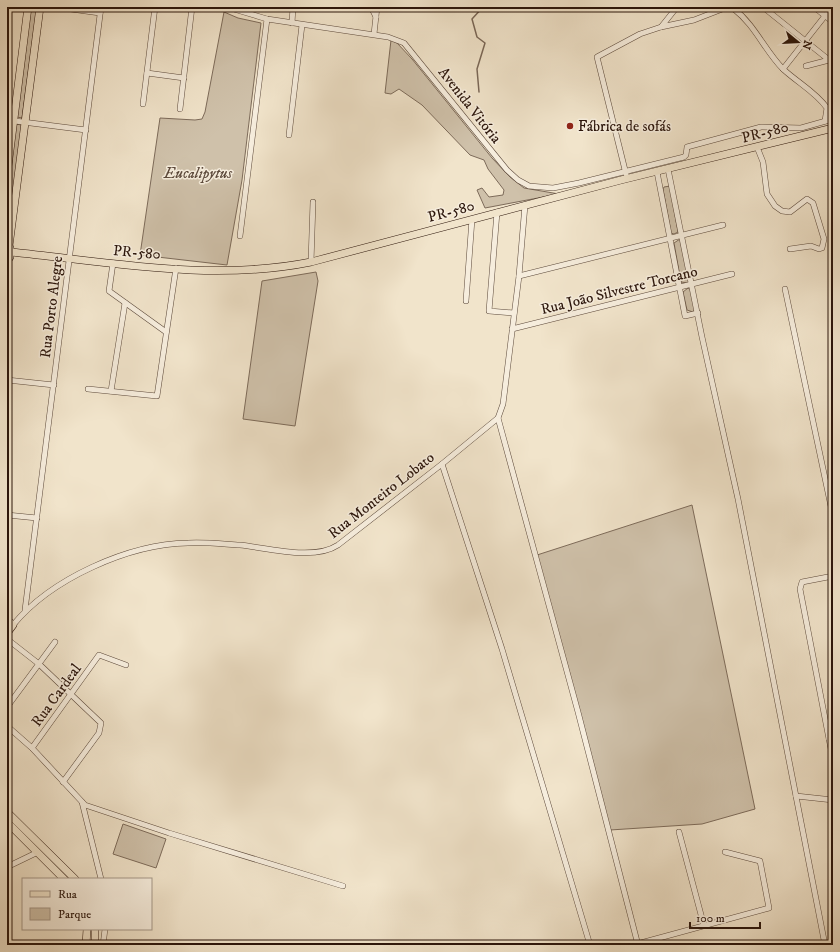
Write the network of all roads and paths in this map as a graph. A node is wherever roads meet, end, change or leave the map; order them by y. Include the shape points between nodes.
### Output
1 (28, 7) edge
2 (40, 7) edge
3 (56, 7) edge
4 (101, 7) edge
5 (155, 7) edge
6 (192, 7) edge
7 (227, 7) edge
8 (293, 7) edge
9 (371, 7) edge
10 (377, 7) edge
11 (677, 7) edge
12 (763, 7) edge
13 (814, 7) edge
14 (832, 7) edge
15 (100, 13) junction
16 (825, 16) junction
17 (376, 17) junction
18 (267, 19) junction
19 (833, 22) edge
20 (292, 23) junction
21 (302, 25) junction
22 (661, 27) junction
23 (374, 34) junction
24 (805, 42) junction
25 (831, 60) edge
26 (806, 66) dead end
27 (783, 69) junction
28 (147, 73) junction
29 (184, 78) junction
30 (142, 104) dead end
31 (180, 109) dead end
32 (833, 119) edge
33 (10, 120) edge
34 (825, 121) junction
35 (26, 122) junction
36 (801, 128) junction
37 (833, 128) edge
38 (86, 130) junction
39 (289, 135) dead end
40 (804, 135) junction
41 (757, 147) junction
42 (668, 169) junction
43 (657, 172) junction
44 (7, 174) edge
45 (626, 175) junction
46 (7, 202) edge
47 (313, 202) dead end
48 (16, 204) junction
49 (525, 206) junction
50 (497, 212) junction
51 (472, 219) junction
52 (723, 225) dead end
53 (240, 236) dead end
54 (682, 236) junction
55 (670, 238) junction
56 (9, 247) edge
57 (790, 249) dead end
58 (70, 258) junction
59 (8, 260) edge
60 (311, 262) junction
61 (113, 263) junction
62 (176, 268) junction
63 (7, 272) edge
64 (732, 274) dead end
65 (519, 276) junction
66 (692, 283) junction
67 (680, 286) junction
68 (785, 289) dead end
69 (466, 301) dead end
70 (125, 303) junction
71 (514, 313) junction
72 (698, 313) junction
73 (512, 329) junction
74 (166, 332) junction
75 (7, 380) edge
76 (54, 385) junction
77 (88, 389) dead end
78 (111, 391) junction
79 (498, 418) junction
80 (442, 464) junction
81 (7, 515) edge
82 (833, 516) edge
83 (37, 518) junction
84 (833, 576) edge
85 (25, 610) junction
86 (7, 620) edge
87 (13, 625) junction
88 (7, 633) edge
89 (7, 639) edge
90 (55, 642) dead end
91 (38, 664) junction
92 (126, 665) dead end
93 (71, 694) junction
94 (7, 708) edge
95 (7, 726) edge
96 (833, 734) edge
97 (829, 739) junction
98 (32, 748) junction
99 (833, 759) edge
100 (63, 782) junction
101 (796, 796) junction
102 (833, 800) edge
103 (84, 803) junction
104 (7, 812) edge
105 (7, 822) edge
106 (679, 832) dead end
107 (38, 852) junction
108 (725, 852) dead end
109 (7, 867) edge
110 (63, 878) edge
111 (74, 878) edge
112 (101, 878) edge
113 (343, 886) dead end
114 (704, 926) junction
115 (87, 930) edge
116 (95, 930) edge
117 (105, 930) edge
118 (86, 945) edge
119 (94, 945) edge
120 (103, 945) edge
121 (590, 945) edge
122 (638, 945) edge
123 (825, 945) edge

1 - 33 main road
2 - 35 main road
3 - 15 street
4 - 15 street, Rua Porto Alegre
5 - 28 street
6 - 29 street
7 - 18 street, Avenida Vitória
8 - 20 street
9 - 17 street
10 - 17 street
11 - 22 street
12 - 24 street
13 - 16 street
14 - 16 street
15 - 38 street, Rua Porto Alegre
16 - 19 street
16 - 24 street
17 - 23 street
18 - 20 street, Avenida Vitória
18 - 53 street
20 - 21 street, Avenida Vitória
21 - 23 street, Avenida Vitória
21 - 39 street
22 - 27 street via 694,20 725,8 734,9
22 - 45 street via 640,34 597,57
23 - 45 street, Avenida Vitória via 397,38 404,43 507,170 524,184 545,188 561,187
24 - 25 street
24 - 27 street
25 - 26 street
27 - 34 street via 820,98 827,108
28 - 29 street
28 - 30 street
29 - 31 street
32 - 34 street
33 - 35 street
33 - 44 main road
34 - 36 street
35 - 38 street
35 - 48 main road
36 - 40 street
36 - 45 street, Avenida Vitória via 761,127 687,146 684,157
37 - 40 main road, PR-580 / PR-580
38 - 58 street, Rua Porto Alegre
40 - 41 main road, PR-580 / PR-580
41 - 42 main road, PR-580 / PR-580
41 - 57 street via 763,162 767,194 775,206 782,211 790,212 807,199 813,202 824,240 822,248 811,246
42 - 43 main road, PR-580 / PR-580
42 - 54 street
43 - 45 main road, PR-580 / PR-580
43 - 55 street
45 - 49 main road, PR-580 / PR-580
46 - 48 main road
47 - 60 street
48 - 56 main road
49 - 50 main road, PR-580 / PR-580
49 - 65 street
50 - 51 main road, PR-580 / PR-580
50 - 71 street via 489,311
51 - 60 main road, PR-580 / PR-580
51 - 69 street
52 - 54 street
54 - 55 street
54 - 66 street
55 - 65 street
55 - 67 street
56 - 58 main road, PR-580
56 - 59 main road
58 - 61 main road, PR-580 / PR-580
58 - 76 street, Rua Porto Alegre
59 - 63 main road
60 - 62 main road, PR-580 / PR-580 via 252,271
61 - 62 main road, PR-580 / PR-580
61 - 70 street via 109,291
62 - 74 street
64 - 66 street, Rua João Silvestre Torcano
65 - 71 street
66 - 67 street, Rua João Silvestre Torcano
66 - 72 street
67 - 72 street via 685,316
67 - 73 street, Rua João Silvestre Torcano
68 - 82 street
70 - 74 street
70 - 78 street
71 - 73 street
72 - 101 street via 738,499
73 - 79 street via 503,404
74 - 78 street via 158,396
75 - 76 street
76 - 83 street, Rua Porto Alegre
77 - 78 street
79 - 80 street, Rua Monteiro Lobato
79 - 122 street
80 - 85 street, Rua Monteiro Lobato via 327,551 310,553 187,542 155,547 120,556 80,573 57,586
80 - 121 street via 502,649
81 - 83 street
83 - 85 street, Rua Porto Alegre
84 - 97 street via 802,582 800,589
85 - 87 street, Rua Monteiro Lobato
86 - 87 main road
87 - 88 main road, Rua Monteiro Lobato
89 - 91 street
90 - 91 street
91 - 93 street
91 - 94 street
92 - 93 street, Rua Cardeal via 99,655
93 - 98 street, Rua Cardeal
93 - 100 street via 101,723 101,727
95 - 98 street
96 - 97 street
97 - 99 street
98 - 100 street
100 - 103 street
101 - 102 street
101 - 123 street
103 - 112 street
103 - 113 street via 169,833
104 - 111 main road
105 - 107 main road
106 - 114 street
107 - 109 street
107 - 110 main road
108 - 114 street via 760,861 769,908
114 - 122 street
115 - 118 main road
116 - 119 main road
117 - 120 street

